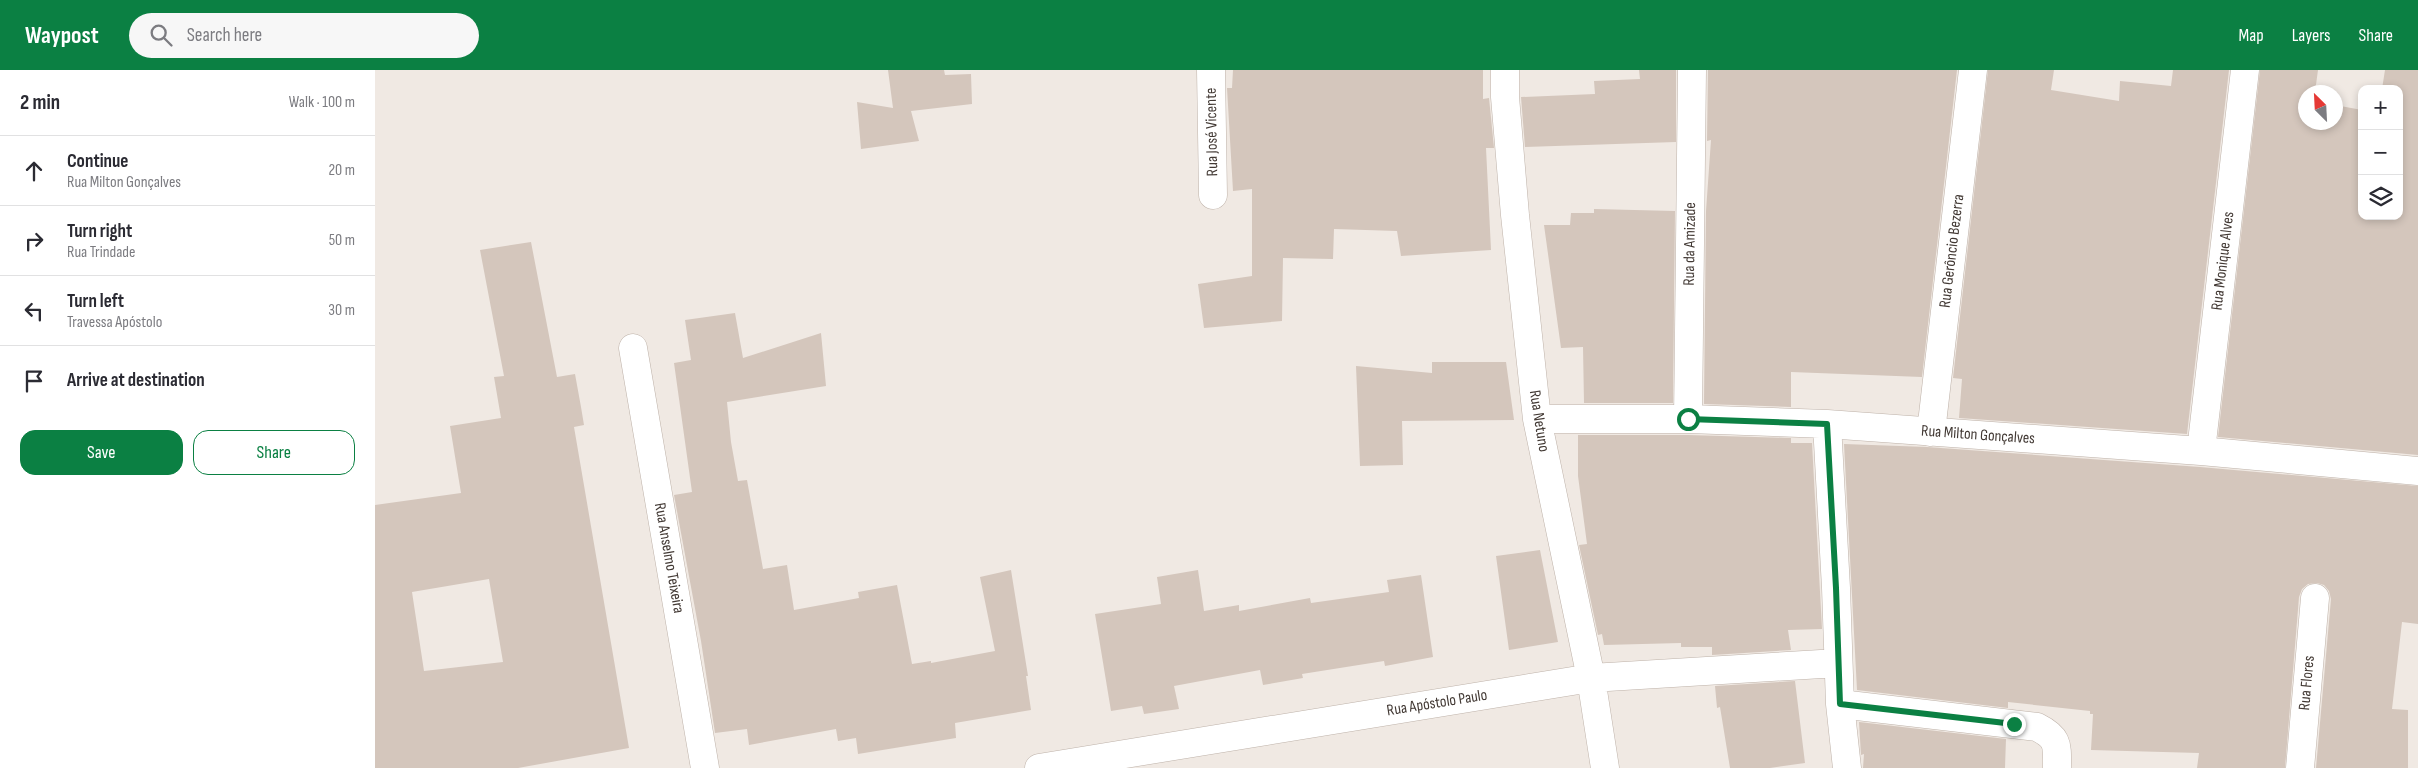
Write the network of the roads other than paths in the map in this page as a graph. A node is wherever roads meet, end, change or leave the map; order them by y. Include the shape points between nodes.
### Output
1 (1211, 70) edge
2 (1505, 70) edge
3 (1691, 70) edge
4 (1973, 70) edge
5 (2245, 70) edge
6 (1213, 195) dead end
7 (633, 348) dead end
8 (1537, 419) junction
9 (1688, 419) junction
10 (1827, 424) junction
11 (1931, 432) junction
12 (2201, 451) junction
13 (2418, 471) edge
14 (2315, 598) dead end
15 (1838, 663) junction
16 (1591, 678) junction
17 (1840, 704) junction
18 (705, 768) edge
19 (1039, 768) edge
20 (1605, 768) edge
21 (1847, 768) edge
22 (2057, 768) edge
23 (2300, 768) edge

1 - 6 street, Rua José Vicente
2 - 8 street, Rua Netuno via 1515,215
3 - 9 street, Rua da Amizade
4 - 11 street, Rua Gerôncio Bezerra
5 - 12 street, Rua Monique Alves
7 - 18 street, Rua Anselmo Teixeira
8 - 9 street, Rua Milton Gonçalves
8 - 16 street, Rua Netuno
9 - 10 street, Rua Milton Gonçalves
10 - 11 street, Rua Milton Gonçalves
10 - 15 street
11 - 12 street, Rua Milton Gonçalves
12 - 13 street, Rua Milton Gonçalves
14 - 23 street, Rua Flores
15 - 16 street, Rua Apóstolo Paulo
15 - 17 street
16 - 19 street, Rua Apóstolo Paulo
16 - 20 street, Rua Netuno
17 - 21 street
17 - 22 street via 2037,727 2051,733 2057,744

